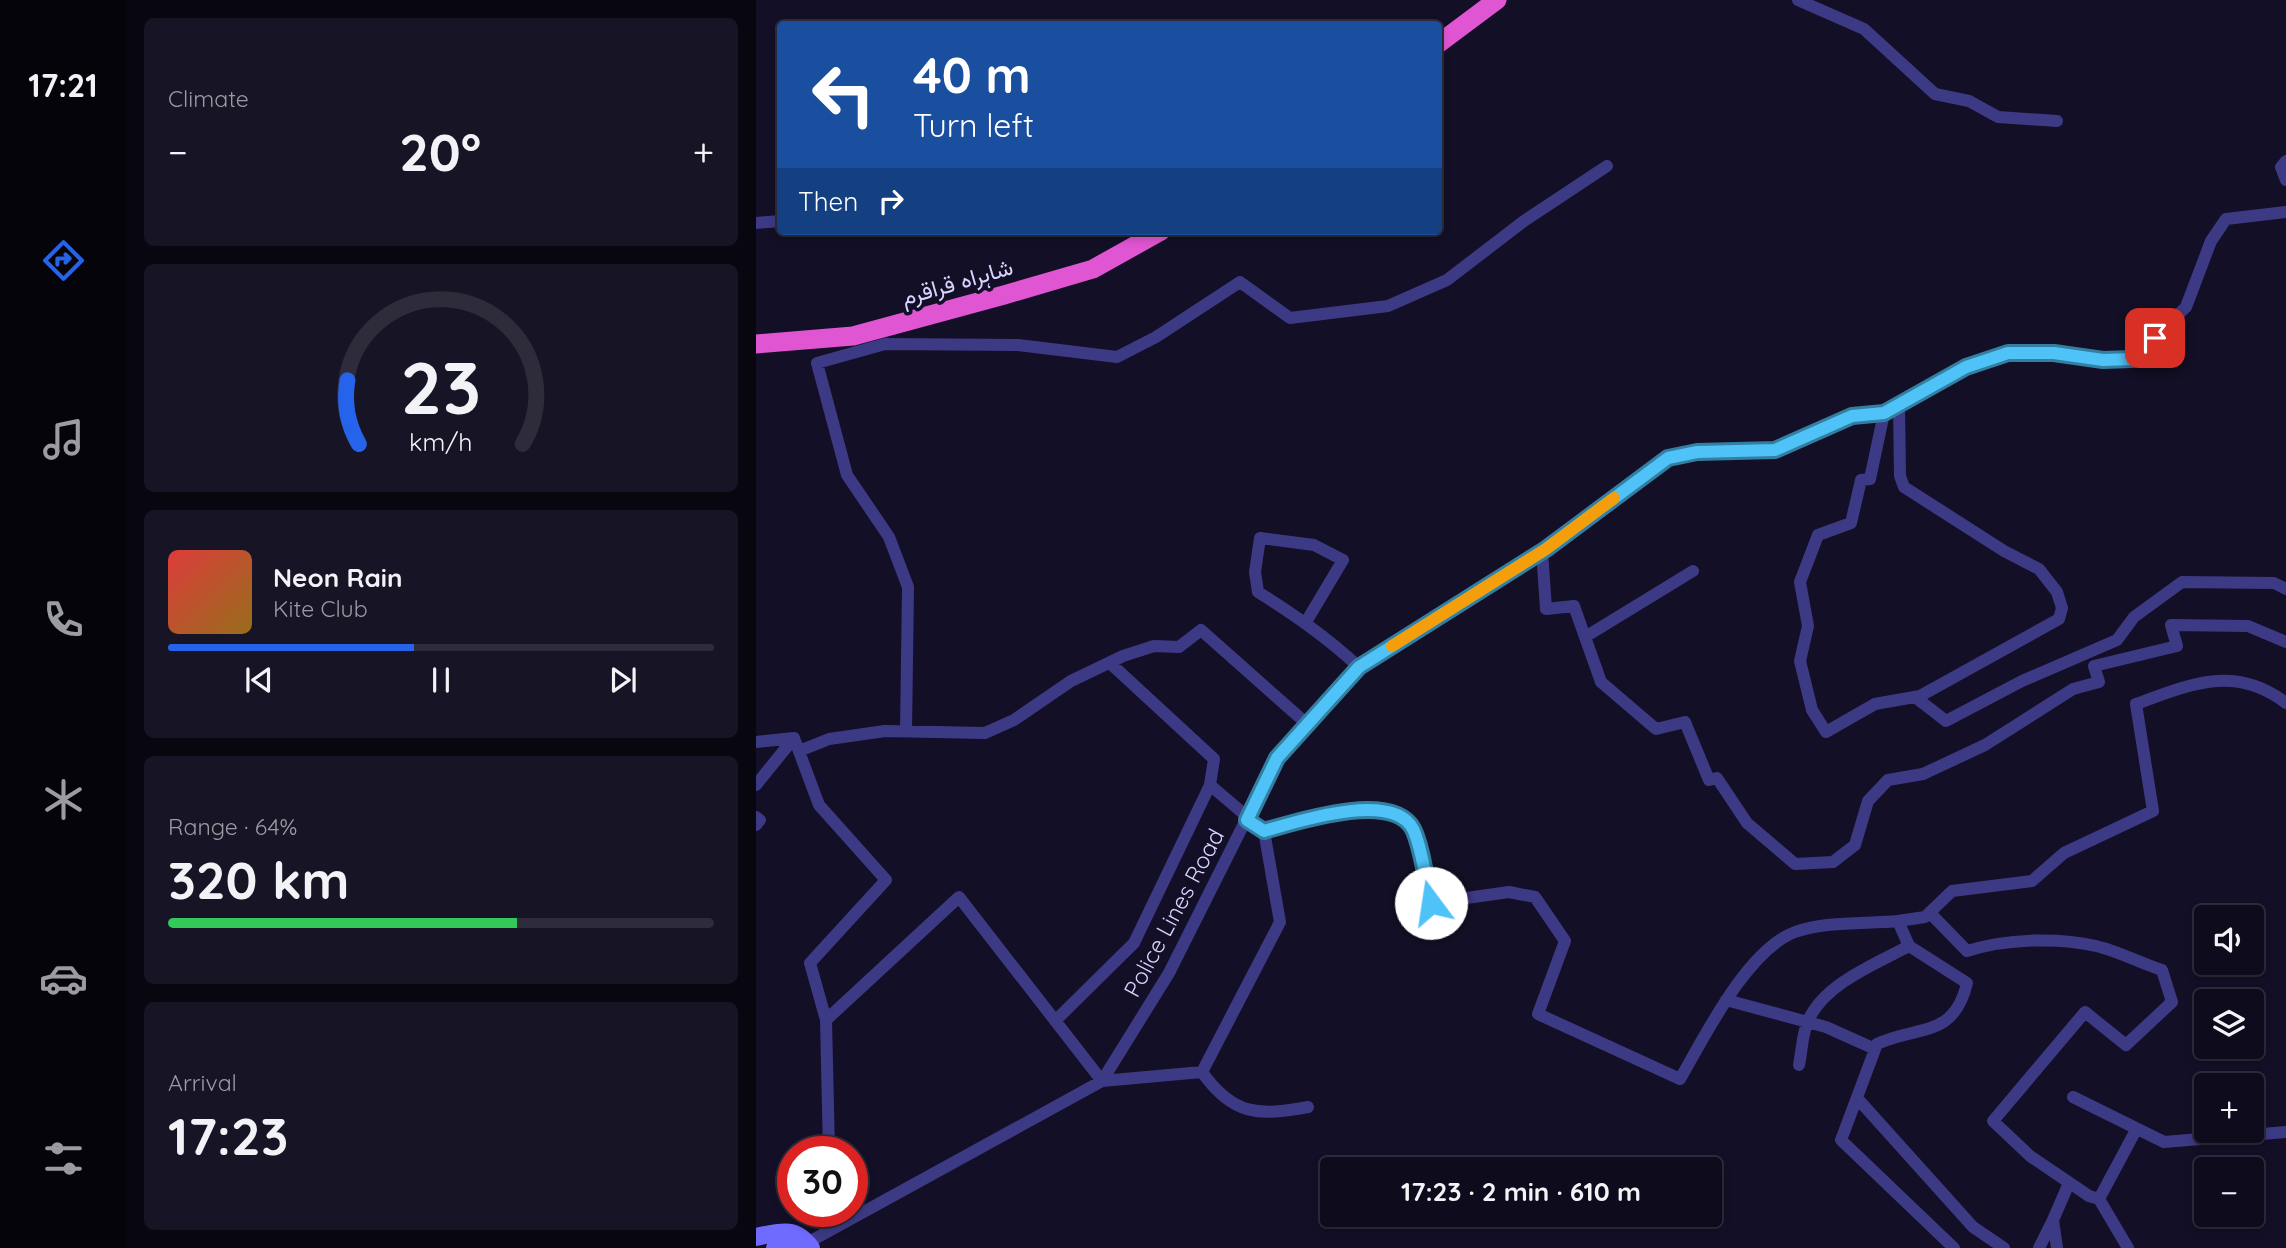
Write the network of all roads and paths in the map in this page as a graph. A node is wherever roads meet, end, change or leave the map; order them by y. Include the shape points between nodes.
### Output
1 (1497, 0) edge
2 (1798, 0) edge
3 (1442, 41) edge
4 (2057, 121) dead end
5 (2286, 162) edge
6 (1607, 166) dead end
7 (2286, 180) edge
8 (2286, 212) edge
9 (777, 221) edge
10 (756, 223) edge
11 (1154, 235) edge
12 (756, 344) edge
13 (1899, 406) junction
14 (1884, 413) junction
15 (1542, 551) junction
16 (1693, 571) dead end
17 (2286, 589) edge
18 (1306, 622) junction
19 (1585, 637) junction
20 (2286, 642) edge
21 (1110, 663) junction
22 (1359, 667) junction
23 (1915, 697) junction
24 (2286, 703) edge
25 (1307, 724) junction
26 (906, 731) junction
27 (794, 738) junction
28 (756, 742) edge
29 (799, 751) junction
30 (756, 785) edge
31 (1210, 785) junction
32 (756, 817) edge
33 (1247, 820) junction
34 (756, 825) edge
35 (1264, 831) junction
36 (1930, 913) junction
37 (1898, 920) junction
38 (1909, 946) junction
39 (1726, 1000) junction
40 (826, 1020) junction
41 (1055, 1021) junction
42 (1807, 1022) junction
43 (1875, 1049) junction
44 (1799, 1065) dead end
45 (1202, 1072) junction
46 (1102, 1081) junction
47 (2073, 1097) dead end
48 (1857, 1098) junction
49 (1308, 1107) dead end
50 (2136, 1130) junction
51 (2286, 1132) edge
52 (829, 1136) edge
53 (2069, 1183) junction
54 (2099, 1199) junction
55 (868, 1205) edge
56 (2053, 1220) junction
57 (834, 1227) edge
58 (756, 1237) edge
59 (808, 1246) edge
60 (775, 1248) edge
61 (1954, 1248) edge
62 (2004, 1248) edge
63 (2039, 1248) edge
64 (2057, 1248) edge
65 (2129, 1248) edge

1 - 3 highway
2 - 4 street via 1864,29 1935,94 1969,101 1998,117
5 - 7 street via 2281,167
6 - 26 street via 1447,280 1388,306 1290,318 1240,282 1117,357 1018,345 885,344 817,363 847,475 889,537 908,587
8 - 13 street, Police Lines Road via 2227,219 2211,242 2186,307 2132,359 2008,353 1966,367
9 - 10 street
11 - 12 highway, شاہراہ قراقرم via 1093,269 991,299 853,336
13 - 14 street, Police Lines Road
13 - 23 street via 1904,486 2039,569 2057,592 2062,608 2059,619
14 - 15 street, Police Lines Road via 1852,416 1775,450 1697,452 1668,458
14 - 23 street via 1870,479 1861,480 1851,523 1818,535 1800,582 1808,626 1800,661 1812,710 1826,732 1875,704
15 - 19 street via 1546,609 1574,606
15 - 22 street, Police Lines Road
16 - 19 street
17 - 23 street via 2274,583 2182,582 2134,617 2118,640 1946,720
18 - 18 street via 1343,560 1314,545 1259,538 1258,592
18 - 22 street
19 - 20 street via 1601,682 1656,729 1685,722 1709,780 1717,778 1747,823 1795,864 1833,862 1855,845 1868,802 1888,780 1923,774 1985,745 2073,689 2099,682 2094,666 2177,646 2171,625 2248,626
21 - 25 street via 1154,646 1179,647 1201,630
21 - 26 street via 985,733
21 - 31 street via 1214,759
22 - 25 street, Police Lines Road
24 - 36 street via 2266,688 2245,681 2213,681 2136,704 2153,811 2064,853 2032,881 1952,891
25 - 33 street, Police Lines Road via 1277,758
26 - 29 street via 829,738
27 - 28 street
27 - 29 street
27 - 30 street
29 - 40 street via 819,805 886,880 810,963
31 - 33 street
31 - 41 street via 1134,943
32 - 34 street via 760,820
33 - 35 street
33 - 46 street, Police Lines Road via 1169,973
35 - 39 street via 1317,816 1359,811 1401,815 1413,829 1431,903 1510,892 1535,897 1564,941 1538,1014 1680,1079
35 - 45 street via 1280,922
36 - 37 street
36 - 53 street via 1967,951 2036,942 2095,946 2162,970 2172,1002 2126,1045 2085,1012 1993,1121 2030,1156
37 - 38 street
37 - 39 street via 1793,933 1767,949
38 - 42 street via 1821,1000
38 - 43 street via 1966,983 1962,1004 1933,1030 1894,1036
39 - 42 street
40 - 41 street via 959,897
40 - 52 street
41 - 46 street
42 - 43 street
42 - 44 street
43 - 48 street
45 - 46 street
45 - 49 street via 1216,1092 1235,1105 1274,1113
46 - 55 street, Police Lines Road
47 - 50 street
48 - 61 street via 1840,1140
48 - 62 street via 1973,1227
50 - 51 street via 2164,1142
50 - 54 street
53 - 54 street
53 - 56 street
54 - 65 street
56 - 63 street
56 - 64 street
57 - 59 street, Police Lines Road
58 - 59 main road via 786,1230 798,1233
59 - 60 main road

